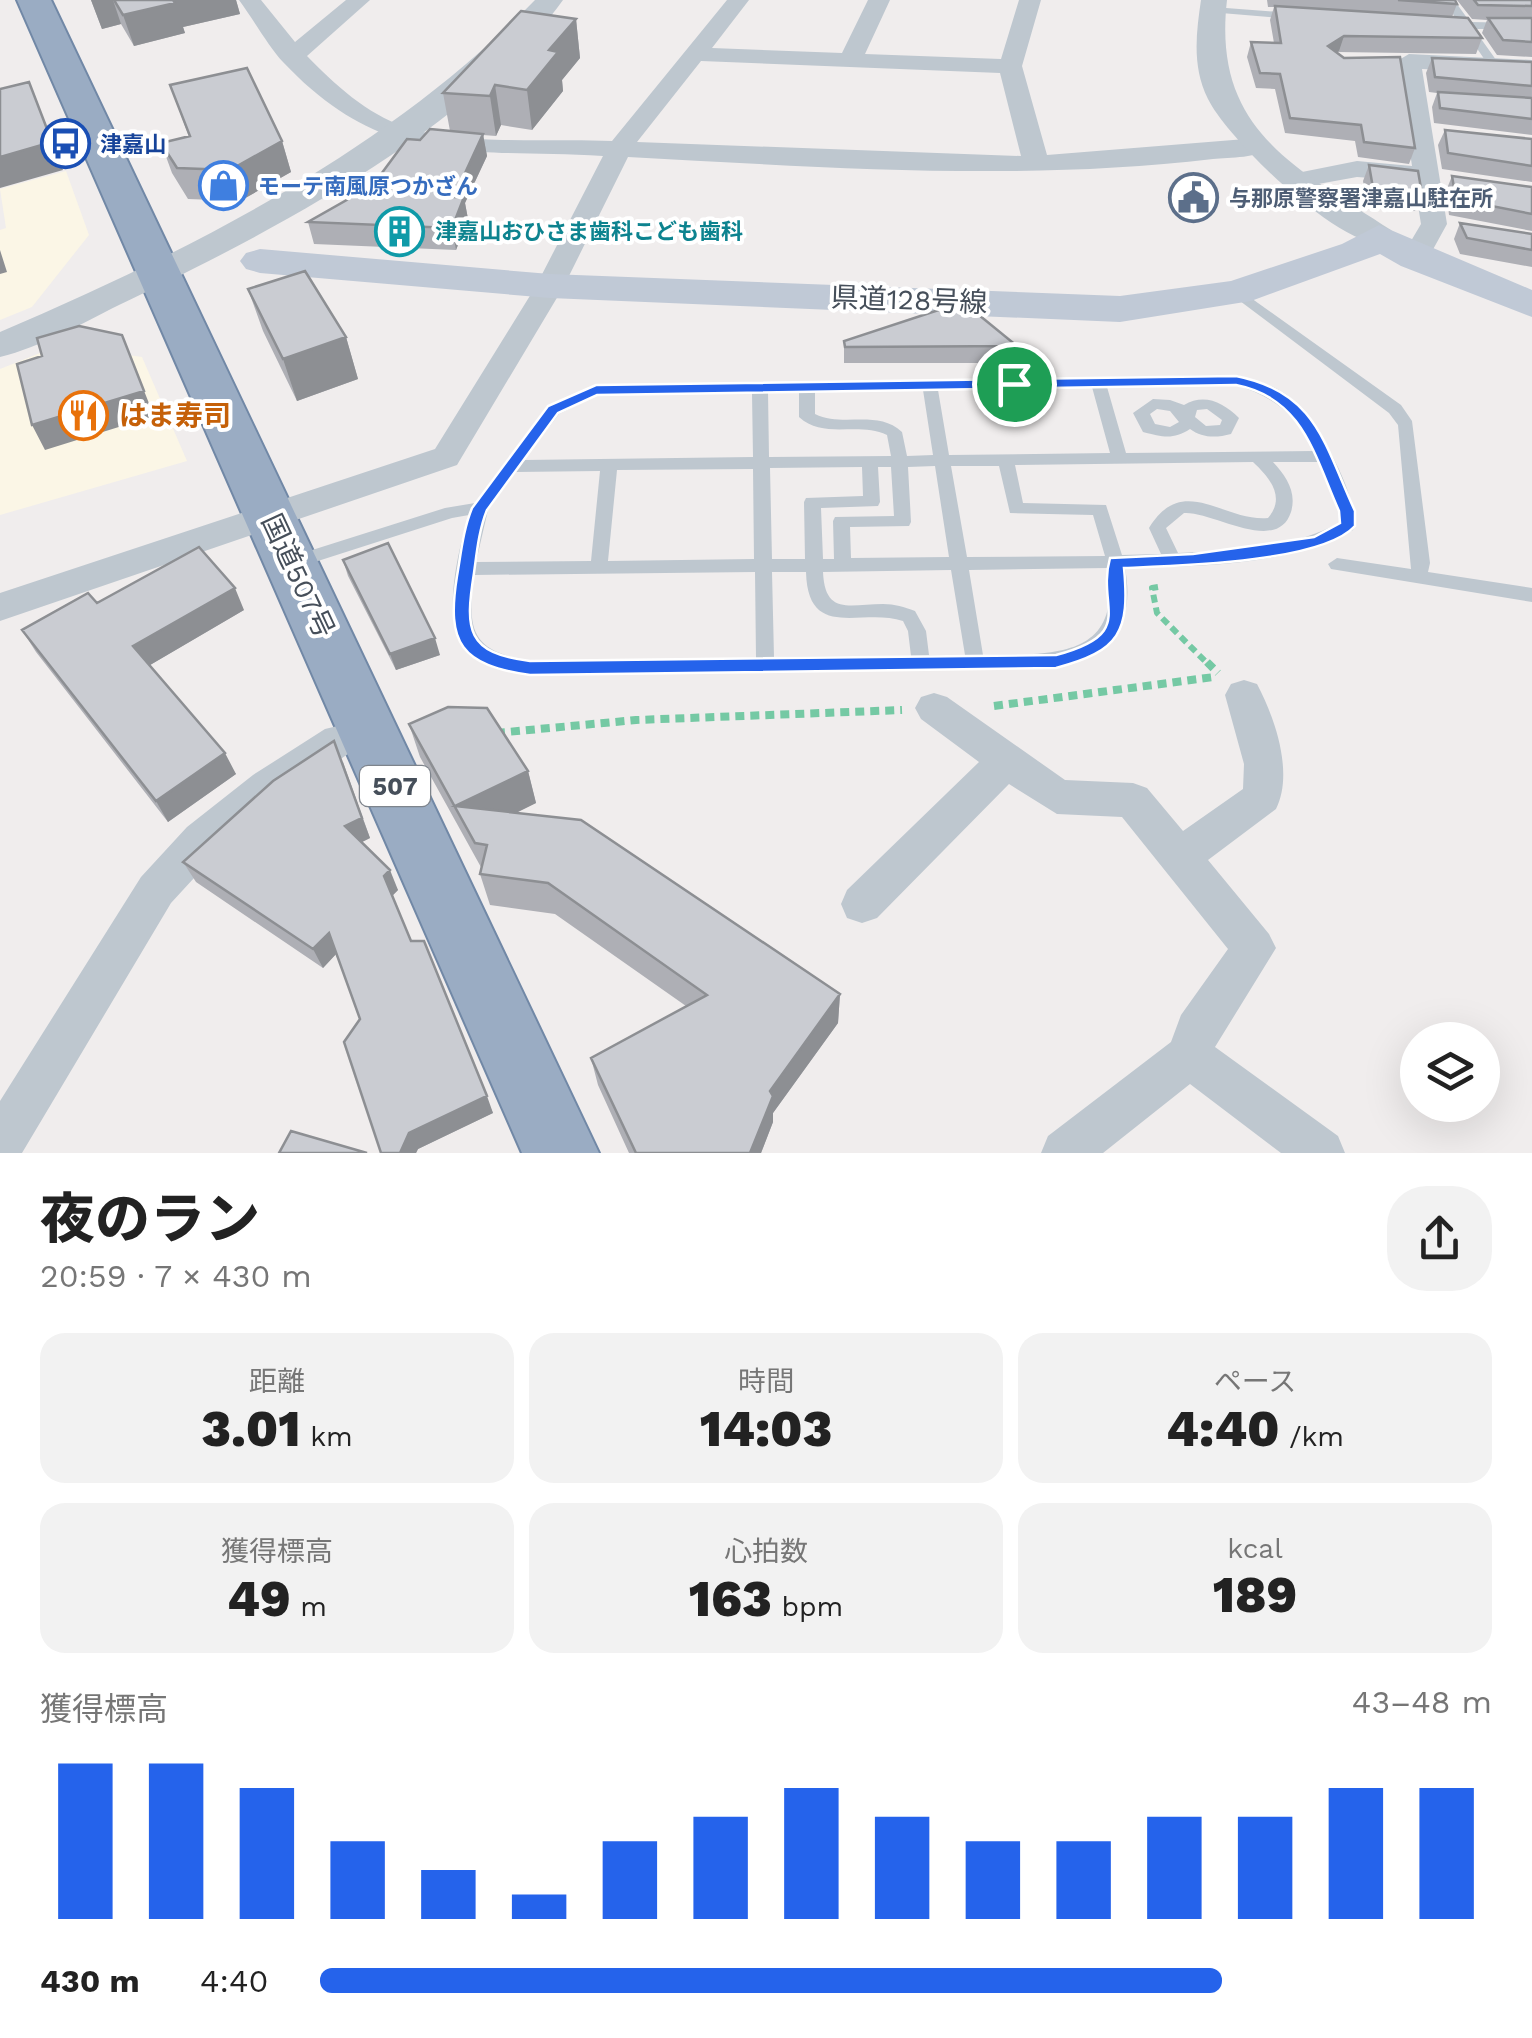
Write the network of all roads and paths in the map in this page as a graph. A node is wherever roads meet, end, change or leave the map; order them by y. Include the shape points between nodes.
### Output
1 (34, 0) edge
2 (250, 0) edge
3 (359, 0) edge
4 (550, 0) edge
5 (738, 0) edge
6 (879, 0) edge
7 (1030, 0) edge
8 (1449, 0) edge
9 (1214, 5) edge
10 (1308, 17) edge
11 (1444, 25) edge
12 (1463, 26) junction
13 (1532, 26) edge
14 (693, 54) junction
15 (291, 57) junction
16 (850, 60) junction
17 (1493, 64) junction
18 (1010, 66) junction
19 (1532, 67) edge
20 (398, 134) junction
21 (1258, 146) junction
22 (618, 149) junction
23 (1036, 163) junction
24 (1424, 176) junction
25 (1296, 180) junction
26 (1461, 180) edge
27 (1434, 237) junction
28 (1378, 238) junction
29 (260, 262) dead end
30 (158, 273) junction
31 (550, 286) junction
32 (1237, 292) junction
33 (1532, 304) edge
34 (0, 346) edge
35 (1098, 382) junction
36 (930, 385) junction
37 (807, 387) junction
38 (760, 388) junction
39 (1108, 418) junction
40 (1142, 418) junction
41 (1322, 456) junction
42 (1257, 457) junction
43 (1119, 458) junction
44 (944, 460) junction
45 (1006, 460) junction
46 (870, 461) junction
47 (900, 461) junction
48 (761, 463) junction
49 (609, 464) junction
50 (513, 466) junction
51 (480, 508) junction
52 (282, 539) junction
53 (1174, 560) junction
54 (1116, 562) junction
55 (960, 564) junction
56 (1338, 564) dead end
57 (763, 566) junction
58 (814, 566) junction
59 (842, 566) junction
60 (599, 568) junction
61 (466, 570) junction
62 (1418, 578) junction
63 (1532, 596) edge
64 (0, 606) edge
65 (921, 662) junction
66 (975, 662) junction
67 (765, 665) junction
68 (1244, 694) dead end
69 (934, 708) dead end
70 (371, 734) junction
71 (1006, 762) junction
72 (1180, 858) junction
73 (862, 904) dead end
74 (1189, 1056) junction
75 (0, 1145) edge
76 (561, 1153) edge
77 (1065, 1153) edge
78 (1321, 1153) edge

1 - 30 highway, 国道507号 / 507
2 - 15 street
3 - 15 street
4 - 20 street via 483,69
5 - 14 street
6 - 16 street
7 - 18 street
8 - 12 lane
9 - 10 lane
9 - 21 street via 1212,70 1236,120
11 - 12 lane
12 - 13 lane
12 - 17 lane
14 - 16 street
14 - 22 street
15 - 20 street via 360,114
16 - 18 street
17 - 19 street
17 - 24 street via 1400,61 1424,100
18 - 23 street
20 - 22 street
20 - 30 street
21 - 23 street
21 - 25 street
22 - 23 street
22 - 31 street
24 - 25 street via 1357,170
24 - 26 street
24 - 27 street
25 - 28 street
27 - 28 main road
27 - 33 main road
28 - 32 main road, 県道128号線 via 1356,252
29 - 31 main road, 県道128号線
30 - 34 street
30 - 52 highway, 国道507号 / 507
31 - 32 main road, 県道128号線 via 1120,309
31 - 52 street via 446,458
32 - 62 lane via 1395,409 1406,425 1422,563
35 - 36 lane
35 - 39 lane
35 - 41 lane via 1236,380 1264,386 1302,412
36 - 37 lane
36 - 44 lane
37 - 38 lane
37 - 47 lane via 807,417 839,428 882,424 894,432
38 - 48 lane
38 - 50 lane via 596,390 553,410
39 - 40 lane
39 - 43 lane
40 - 40 lane via 1144,410 1161,404 1175,406 1187,419 1172,433 1149,428
41 - 42 lane
41 - 53 lane via 1347,511 1348,526 1334,536
42 - 43 lane
42 - 53 lane via 1285,494 1278,519 1264,526 1197,506 1179,508 1157,528
43 - 45 lane
44 - 45 lane
44 - 47 lane
44 - 55 lane
45 - 54 lane via 1016,508 1100,508
46 - 47 lane
46 - 48 lane
46 - 58 lane via 872,502 812,502
47 - 59 lane via 903,522 842,521
48 - 49 lane
48 - 57 lane
49 - 50 lane
49 - 60 lane
50 - 51 lane
51 - 52 lane
51 - 61 lane
52 - 64 street
52 - 70 highway, 国道507号 / 507
53 - 54 lane
54 - 55 lane
54 - 66 lane via 1120,614 1088,653 1056,661
55 - 59 lane
55 - 66 lane
56 - 62 lane
57 - 58 lane
57 - 60 lane
57 - 67 lane
58 - 59 lane
58 - 65 lane via 820,602 832,612 882,607 910,616
60 - 61 lane
61 - 67 lane via 462,632 498,664
62 - 63 lane
65 - 66 lane
65 - 67 lane
68 - 72 street via 1264,764 1262,797
69 - 71 street
70 - 75 street via 338,740 267,787 202,840 156,890
70 - 76 highway, 国道507号 / 507
71 - 72 street via 1057,797 1134,800
71 - 73 street
72 - 74 street via 1254,948 1197,1030
74 - 77 street
74 - 78 street

